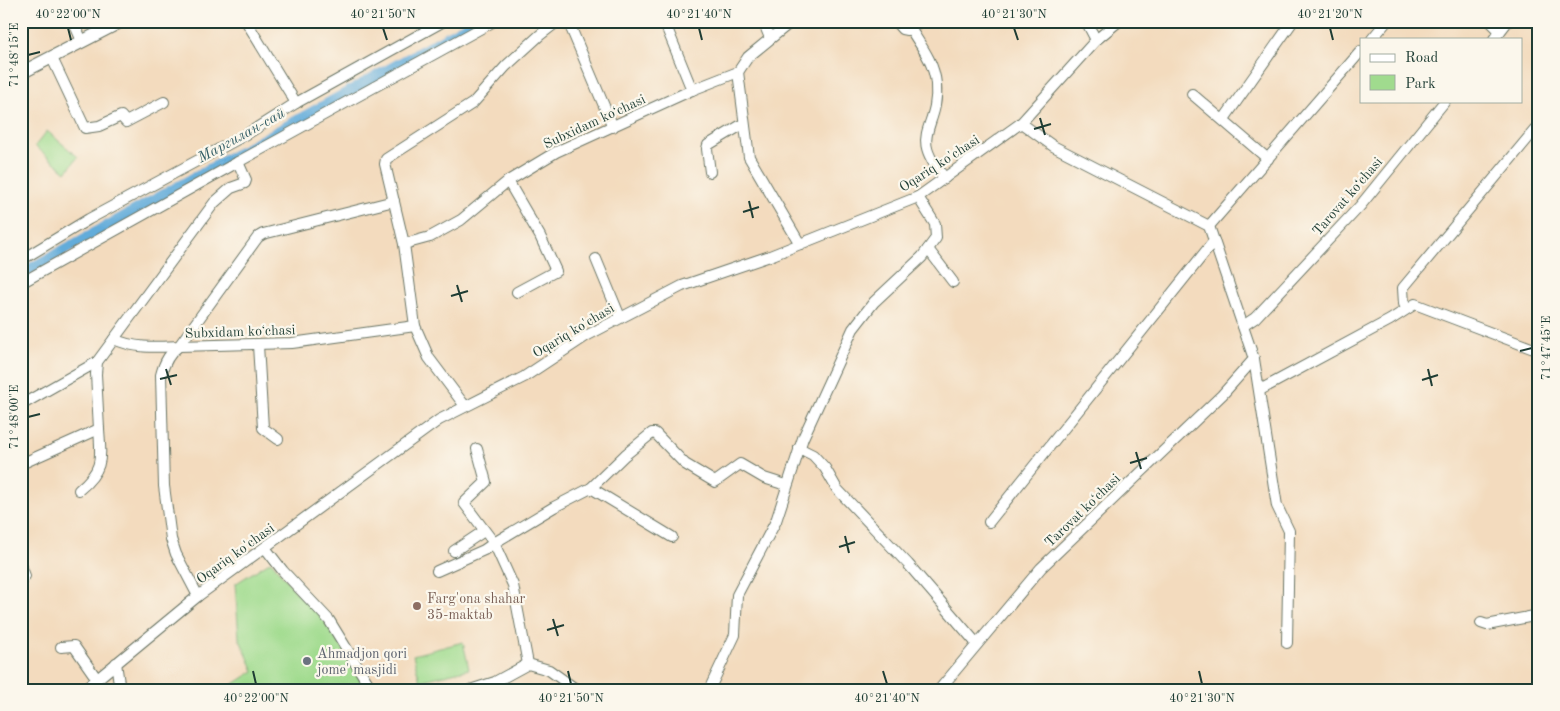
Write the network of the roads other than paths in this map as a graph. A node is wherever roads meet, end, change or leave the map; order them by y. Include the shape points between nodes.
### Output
1 (73, 21) edge
2 (122, 21) edge
3 (246, 21) edge
4 (444, 21) edge
5 (494, 21) edge
6 (558, 21) edge
7 (568, 21) edge
8 (664, 21) edge
9 (763, 21) edge
10 (792, 21) edge
11 (895, 21) edge
12 (921, 21) edge
13 (1086, 21) edge
14 (1120, 21) edge
15 (1293, 21) edge
16 (1387, 21) edge
17 (1490, 21) edge
18 (1508, 21) edge
19 (910, 28) junction
20 (1497, 35) edge
21 (770, 38) junction
22 (1373, 38) edge
23 (1096, 40) junction
24 (82, 42) junction
25 (1360, 52) edge
26 (52, 58) junction
27 (738, 72) junction
28 (21, 73) edge
29 (692, 90) junction
30 (1192, 94) dead end
31 (164, 102) dead end
32 (1444, 102) edge
33 (296, 103) junction
34 (1224, 119) junction
35 (1021, 123) junction
36 (743, 124) junction
37 (1539, 125) edge
38 (613, 127) junction
39 (1268, 159) junction
40 (238, 162) junction
41 (710, 172) dead end
42 (945, 178) junction
43 (508, 181) junction
44 (918, 196) junction
45 (394, 201) junction
46 (1209, 226) junction
47 (1214, 241) junction
48 (404, 244) junction
49 (800, 244) junction
50 (928, 249) junction
51 (596, 259) dead end
52 (21, 260) edge
53 (952, 282) dead end
54 (21, 283) edge
55 (517, 292) dead end
56 (1404, 304) dead end
57 (620, 317) junction
58 (414, 326) junction
59 (1243, 326) junction
60 (114, 339) junction
61 (258, 345) junction
62 (179, 346) junction
63 (1539, 351) edge
64 (1254, 359) junction
65 (97, 362) junction
66 (1260, 390) junction
67 (21, 405) edge
68 (465, 406) junction
69 (99, 429) junction
70 (278, 439) dead end
71 (477, 448) dead end
72 (799, 448) junction
73 (21, 464) edge
74 (786, 485) junction
75 (591, 488) junction
76 (80, 490) dead end
77 (988, 522) dead end
78 (484, 531) junction
79 (672, 537) dead end
80 (494, 543) junction
81 (266, 549) junction
82 (454, 551) dead end
83 (21, 565) edge
84 (437, 570) dead end
85 (21, 581) edge
86 (198, 596) junction
87 (1539, 615) edge
88 (1481, 623) dead end
89 (1287, 642) dead end
90 (977, 644) junction
91 (61, 647) dead end
92 (116, 663) junction
93 (528, 664) junction
94 (97, 679) junction
95 (1539, 686) edge
96 (84, 690) edge
97 (120, 690) edge
98 (372, 690) edge
99 (470, 690) edge
100 (577, 690) edge
101 (709, 690) edge
102 (939, 690) edge
103 (1518, 690) edge

1 - 24 street
2 - 24 main road
3 - 33 street
4 - 33 street
5 - 40 street
6 - 45 street via 506,66 473,104 389,155 385,164
7 - 38 street
8 - 29 street
9 - 21 street
10 - 21 street
11 - 19 street via 902,29
12 - 19 street
13 - 23 street
14 - 23 street, Oqariq ko'chasi
15 - 34 street
16 - 22 street
17 - 20 street
18 - 20 street
19 - 42 street via 934,70 935,103 925,144 933,164
21 - 27 street via 748,57
23 - 35 street, Oqariq ko'chasi
24 - 26 main road
25 - 39 street
26 - 28 main road
26 - 31 street via 85,128 99,126 121,116 126,122
27 - 29 street, Subxidam koʻchasi
27 - 36 street
29 - 38 street, Subxidam koʻchasi
30 - 34 street
32 - 59 street, Tarovat koʻchasi via 1360,206 1255,318
33 - 52 street via 247,134
34 - 39 street
35 - 42 street, Oqariq ko'chasi
35 - 46 street via 1053,146
36 - 41 street via 708,145
36 - 49 street via 748,157
37 - 56 street via 1403,288
38 - 43 street, Subxidam koʻchasi via 556,152
39 - 46 street
40 - 54 street
40 - 60 street via 245,183 231,188 214,203
42 - 44 street, Oqariq ko'chasi
43 - 48 street, Subxidam koʻchasi via 461,220 430,237
43 - 55 street via 556,271
44 - 49 street, Oqariq ko'chasi
44 - 50 street via 932,217 937,232
45 - 48 street
45 - 62 street via 258,237
46 - 47 street
47 - 59 street
47 - 77 street
48 - 58 street
49 - 57 street, Oqariq ko'chasi via 682,286
50 - 53 street
50 - 72 street via 857,321
51 - 57 street
57 - 68 street, Oqariq ko'chasi via 524,377
58 - 61 street, Subxidam koʻchasi
58 - 68 street via 429,358
59 - 64 street
60 - 62 street via 150,347
60 - 65 street
61 - 62 street, Subxidam koʻchasi
61 - 70 street via 262,428
62 - 86 street, Subxidam koʻchasi via 173,350 161,375 164,486 173,547
63 - 66 street via 1415,304
64 - 66 street
64 - 90 street, Tarovat koʻchasi via 1222,395 1041,568
65 - 67 street
65 - 69 street
66 - 89 street via 1277,506 1289,531
68 - 81 street, Oqariq ko'chasi via 431,425
69 - 73 street
69 - 76 street via 97,473
71 - 78 street via 486,482 464,503
72 - 74 street
72 - 90 street via 812,455 824,468 837,489
74 - 75 street via 764,478 740,464 715,482 685,464 652,433
74 - 101 street via 776,521 737,596 735,635
75 - 79 street
75 - 80 street
78 - 80 street
78 - 82 street
80 - 84 street
80 - 93 street via 513,585
81 - 86 street, Oqariq ko'chasi
81 - 98 street via 329,620
83 - 85 street via 25,576
86 - 92 street, Oqariq ko'chasi
87 - 88 street via 1487,625
90 - 102 street, Tarovat koʻchasi
91 - 94 street via 74,646
92 - 94 street, Oqariq ko'chasi
92 - 97 street
93 - 99 street via 495,682
93 - 100 street via 550,670
94 - 96 street, Oqariq ko'chasi
95 - 103 street

